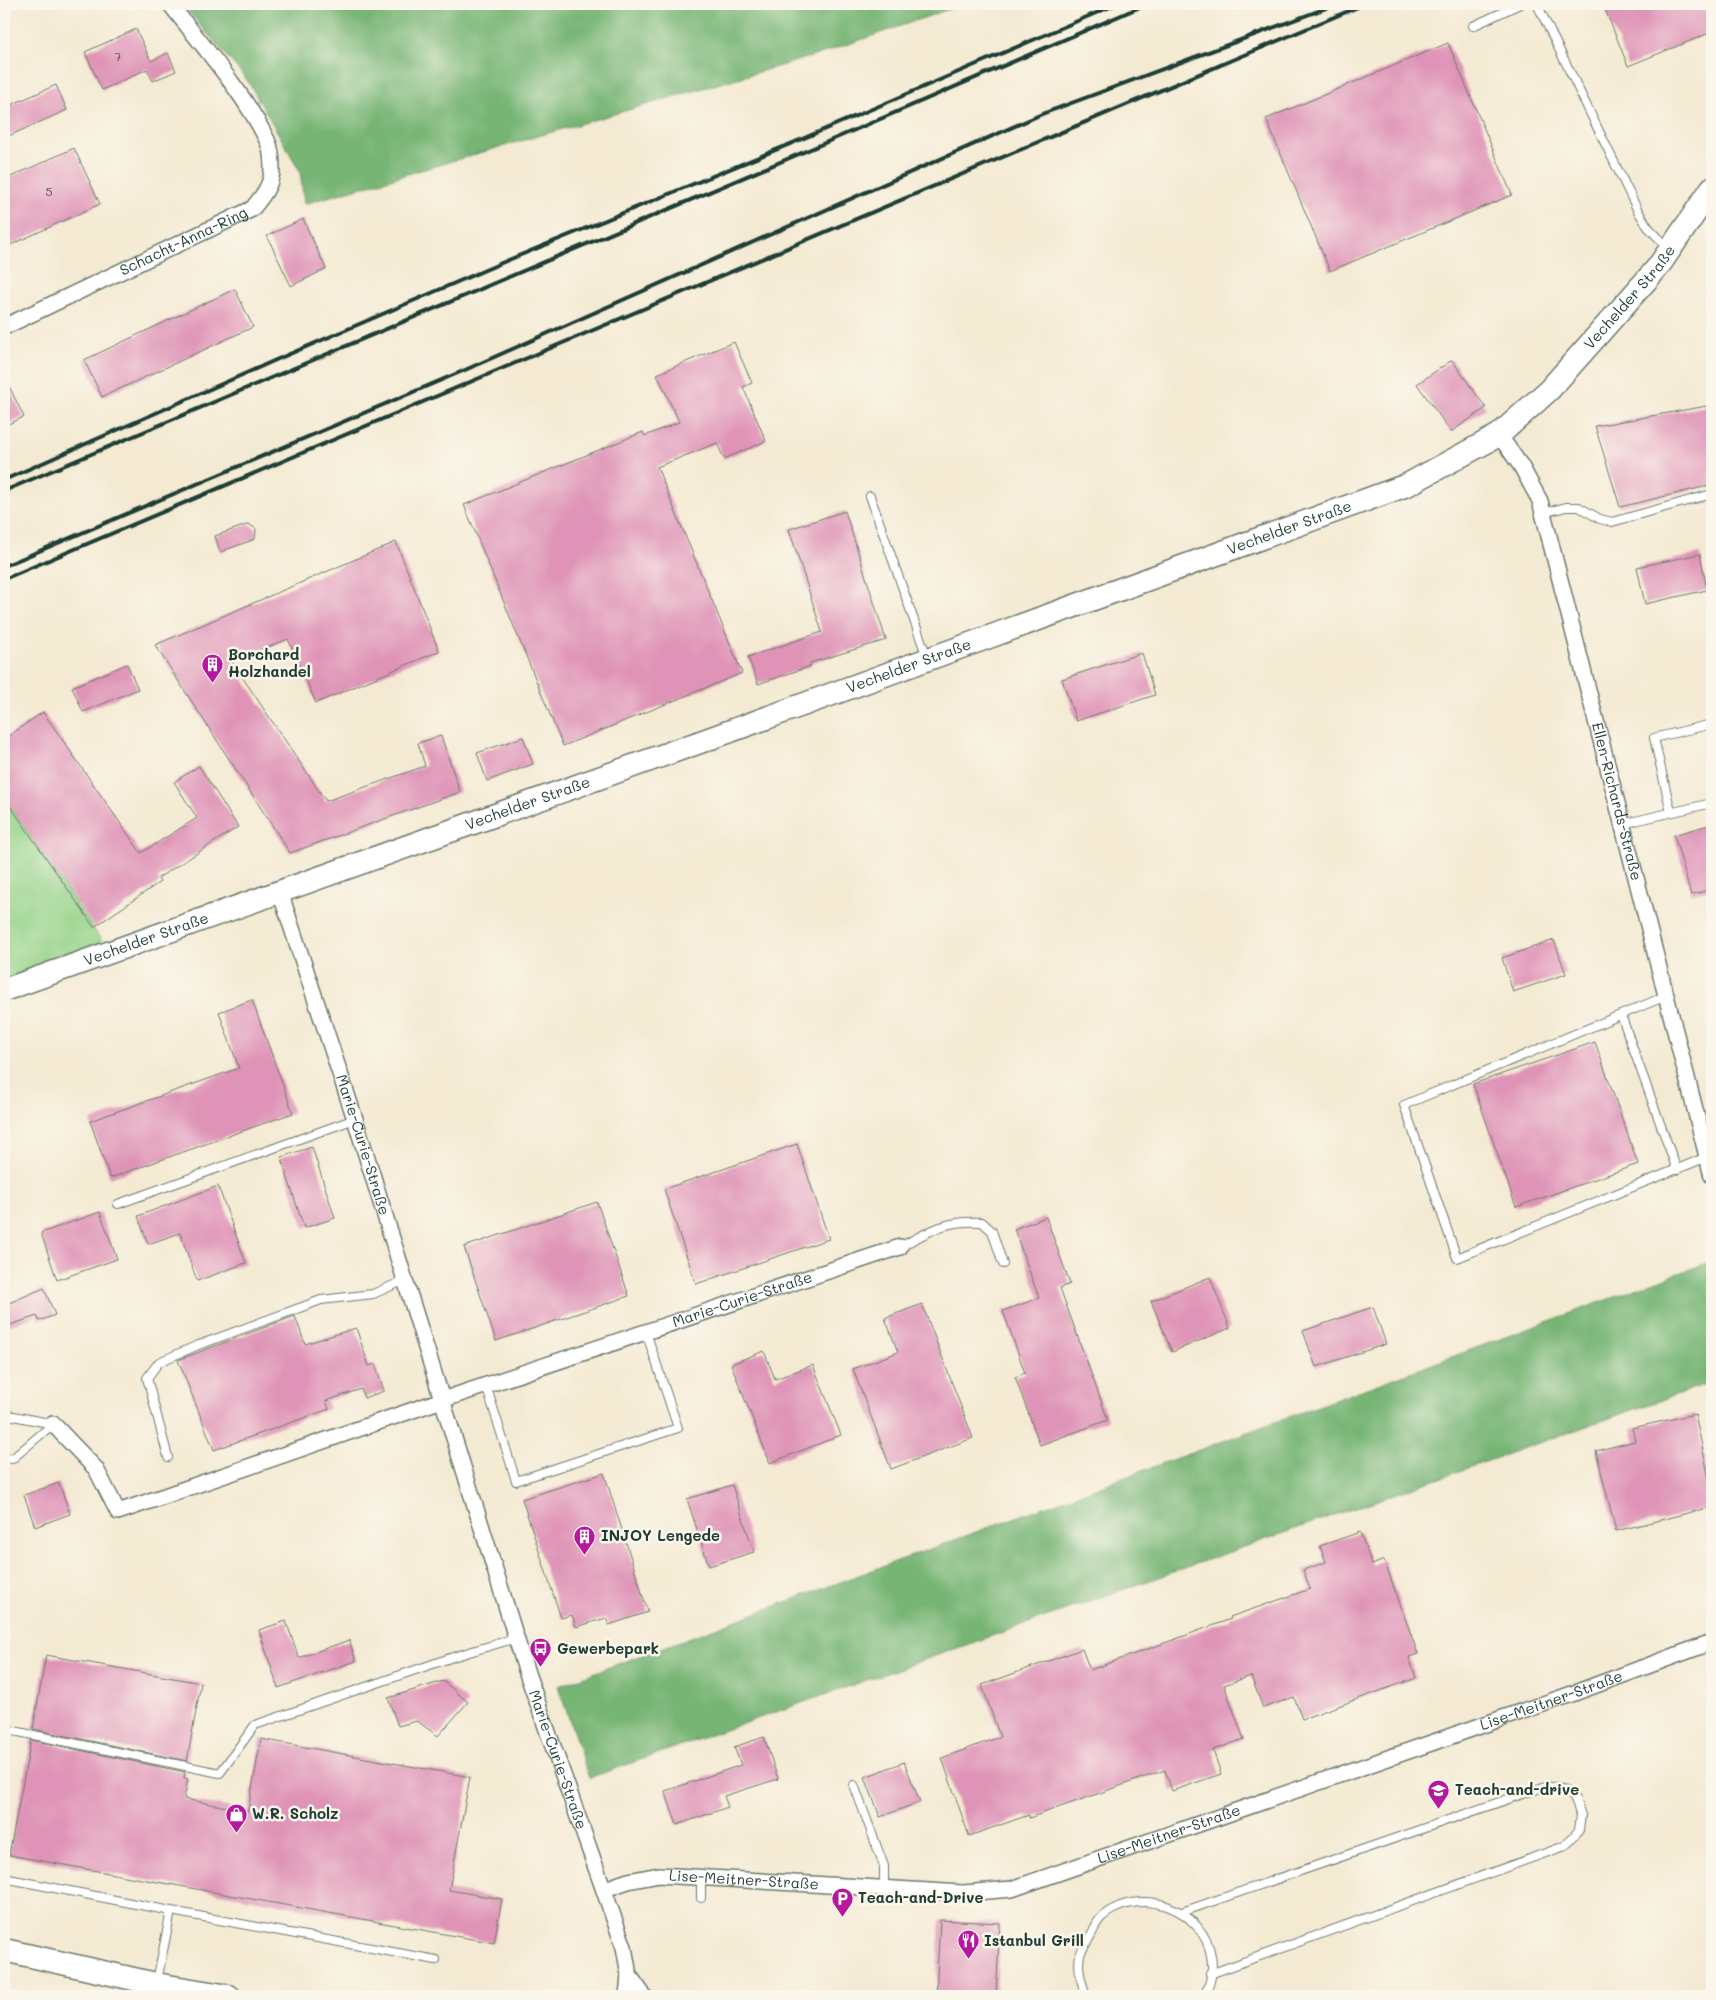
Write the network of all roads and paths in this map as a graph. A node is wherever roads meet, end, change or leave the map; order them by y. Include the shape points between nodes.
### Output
1 (170, 4) edge
2 (1520, 4) edge
3 (1537, 4) edge
4 (1473, 26) dead end
5 (1712, 188) edge
6 (1670, 250) junction
7 (4, 326) edge
8 (1499, 435) junction
9 (1712, 494) edge
10 (870, 496) dead end
11 (1543, 513) junction
12 (928, 659) junction
13 (1712, 724) edge
14 (1712, 803) edge
15 (1671, 812) junction
16 (1622, 824) junction
17 (280, 892) junction
18 (4, 990) edge
19 (1666, 996) junction
20 (1621, 1015) junction
21 (356, 1119) junction
22 (1707, 1157) junction
23 (1677, 1170) junction
24 (1712, 1176) edge
25 (118, 1204) dead end
26 (900, 1247) joint
27 (1003, 1264) dead end
28 (405, 1280) junction
29 (646, 1332) junction
30 (486, 1385) junction
31 (442, 1400) junction
32 (4, 1414) edge
33 (53, 1424) junction
34 (4, 1457) edge
35 (168, 1457) dead end
36 (516, 1638) junction
37 (1712, 1642) edge
38 (4, 1729) edge
39 (854, 1785) dead end
40 (701, 1877) junction
41 (4, 1878) edge
42 (604, 1889) junction
43 (884, 1889) junction
44 (701, 1898) dead end
45 (171, 1912) junction
46 (1182, 1912) junction
47 (4, 1950) edge
48 (436, 1960) dead end
49 (1210, 1974) junction
50 (630, 1975) junction
51 (155, 1990) edge
52 (229, 1996) edge
53 (627, 1996) edge
54 (644, 1996) edge
55 (1086, 1996) edge
56 (1204, 1996) edge

1 - 7 street, Schacht-Anna-Ring via 243,101 265,138 272,169 270,184 252,209
2 - 4 lane
3 - 6 lane via 1638,211
5 - 6 main road, Vechelder Straße
6 - 8 main road, Vechelder Straße via 1549,390
8 - 11 street, Ellen-Richards-Straße via 1521,466
8 - 12 main road, Vechelder Straße via 1407,485
9 - 11 lane via 1612,522 1579,507
10 - 12 lane
11 - 16 street, Ellen-Richards-Straße
12 - 17 main road, Vechelder Straße
13 - 15 lane via 1654,738
14 - 15 lane
15 - 16 lane
16 - 19 street, Ellen-Richards-Straße
17 - 18 main road, Vechelder Straße
17 - 21 street, Marie-Curie-Straße
19 - 20 lane
19 - 22 street, Ellen-Richards-Straße
20 - 23 lane
20 - 23 lane via 1404,1105 1457,1258
21 - 25 lane
21 - 28 street, Marie-Curie-Straße
22 - 23 lane
22 - 24 street, Ellen-Richards-Straße
26 - 27 lane via 933,1229 955,1222 982,1222 992,1231
26 - 29 street, Marie-Curie-Straße
28 - 31 street, Marie-Curie-Straße
28 - 35 lane via 373,1294 321,1300 158,1362 147,1378
29 - 30 street, Marie-Curie-Straße
29 - 30 lane via 678,1428 516,1481
30 - 31 street, Marie-Curie-Straße
31 - 33 street, Marie-Curie-Straße via 118,1512 96,1469
31 - 36 street, Marie-Curie-Straße
32 - 33 lane
33 - 34 lane via 12,1459
36 - 38 lane via 255,1725 220,1773
36 - 42 street, Marie-Curie-Straße
37 - 43 street, Lise-Meitner-Straße via 1012,1889 963,1892
39 - 43 lane via 884,1866
40 - 42 street, Lise-Meitner-Straße via 659,1875 628,1880
40 - 43 street, Lise-Meitner-Straße
40 - 44 lane
41 - 45 lane
42 - 50 street, Marie-Curie-Straße
45 - 48 lane
45 - 51 lane
46 - 49 lane via 1205,1939 1210,1956
46 - 49 lane via 1546,1786 1565,1790 1575,1799 1581,1815 1579,1830 1565,1846
46 - 55 lane via 1162,1903 1140,1901 1119,1906 1101,1918 1080,1955 1080,1976
47 - 51 main road
49 - 56 lane
50 - 53 street, Marie-Curie-Straße
50 - 54 street, Marie-Curie-Straße
51 - 52 main road

